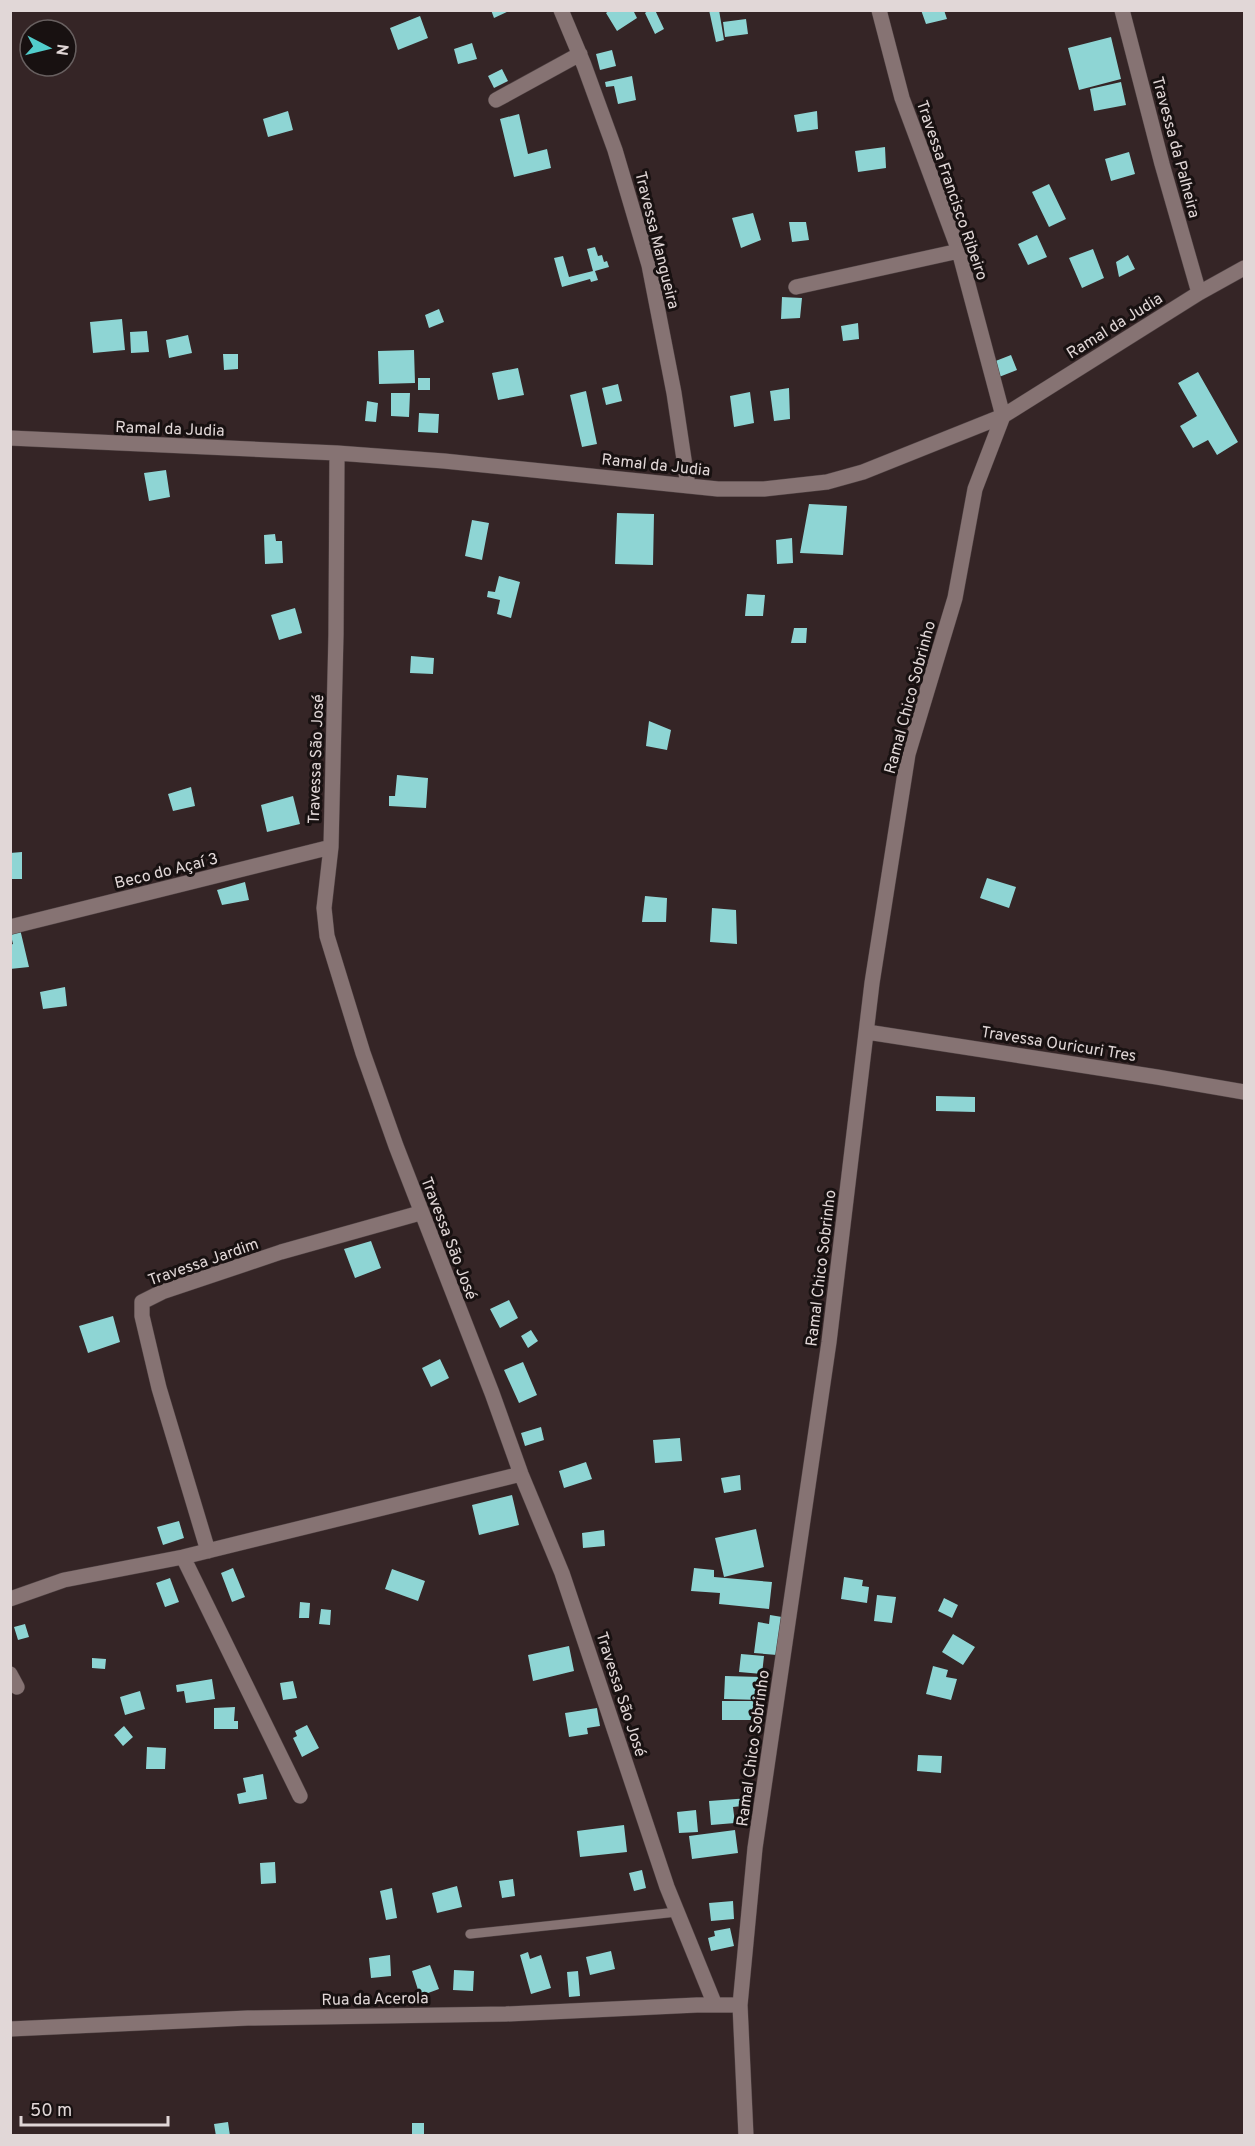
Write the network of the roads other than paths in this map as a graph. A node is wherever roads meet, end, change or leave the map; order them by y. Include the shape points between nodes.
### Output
1 (561, 10) edge
2 (879, 10) edge
3 (1122, 10) edge
4 (580, 54) junction
5 (496, 100) dead end
6 (959, 251) junction
7 (1245, 268) edge
8 (796, 286) dead end
9 (1199, 293) junction
10 (1003, 416) junction
11 (10, 438) edge
12 (337, 453) junction
13 (688, 486) junction
14 (331, 847) junction
15 (10, 927) edge
16 (867, 1032) junction
17 (1245, 1092) edge
18 (420, 1213) junction
19 (521, 1474) junction
20 (208, 1551) junction
21 (183, 1557) junction
22 (10, 1599) edge
23 (300, 1796) dead end
24 (677, 1912) junction
25 (470, 1934) dead end
26 (715, 2005) junction
27 (740, 2005) junction
28 (10, 2029) edge
29 (746, 2136) edge

1 - 4 street, Travessa Mangueira
2 - 6 street, Travessa Francisco Ribeiro via 902,98
3 - 9 street, Travessa da Palheira
4 - 5 street
4 - 13 street, Travessa Mangueira via 619,160 649,265
6 - 8 street
6 - 10 street, Travessa Francisco Ribeiro
7 - 9 street, Ramal da Judia
9 - 10 street, Ramal da Judia
10 - 13 street, Ramal da Judia via 863,472 827,482 764,489
10 - 16 street, Ramal Chico Sobrinho via 975,489 955,598 908,754
11 - 12 street, Ramal da Judia
12 - 13 street, Ramal da Judia
12 - 14 street, Travessa São José
14 - 15 street, Beco do Açaí 3
14 - 18 street, Travessa São José via 324,908 327,936 363,1053
16 - 17 street, Travessa Ouricuri Tres
16 - 27 street, Ramal Chico Sobrinho via 830,1342 755,1848
18 - 19 street, Travessa São José
18 - 20 street, Travessa Jardim via 281,1252 142,1302 159,1388
19 - 20 street
19 - 24 street, Travessa São José via 562,1573
20 - 21 street
21 - 22 street via 64,1580
21 - 23 street
24 - 25 lane
24 - 26 street, Travessa São José
26 - 27 street, Rua da Acerola
26 - 28 street, Rua da Acerola
27 - 29 street, Ramal Chico Sobrinho

